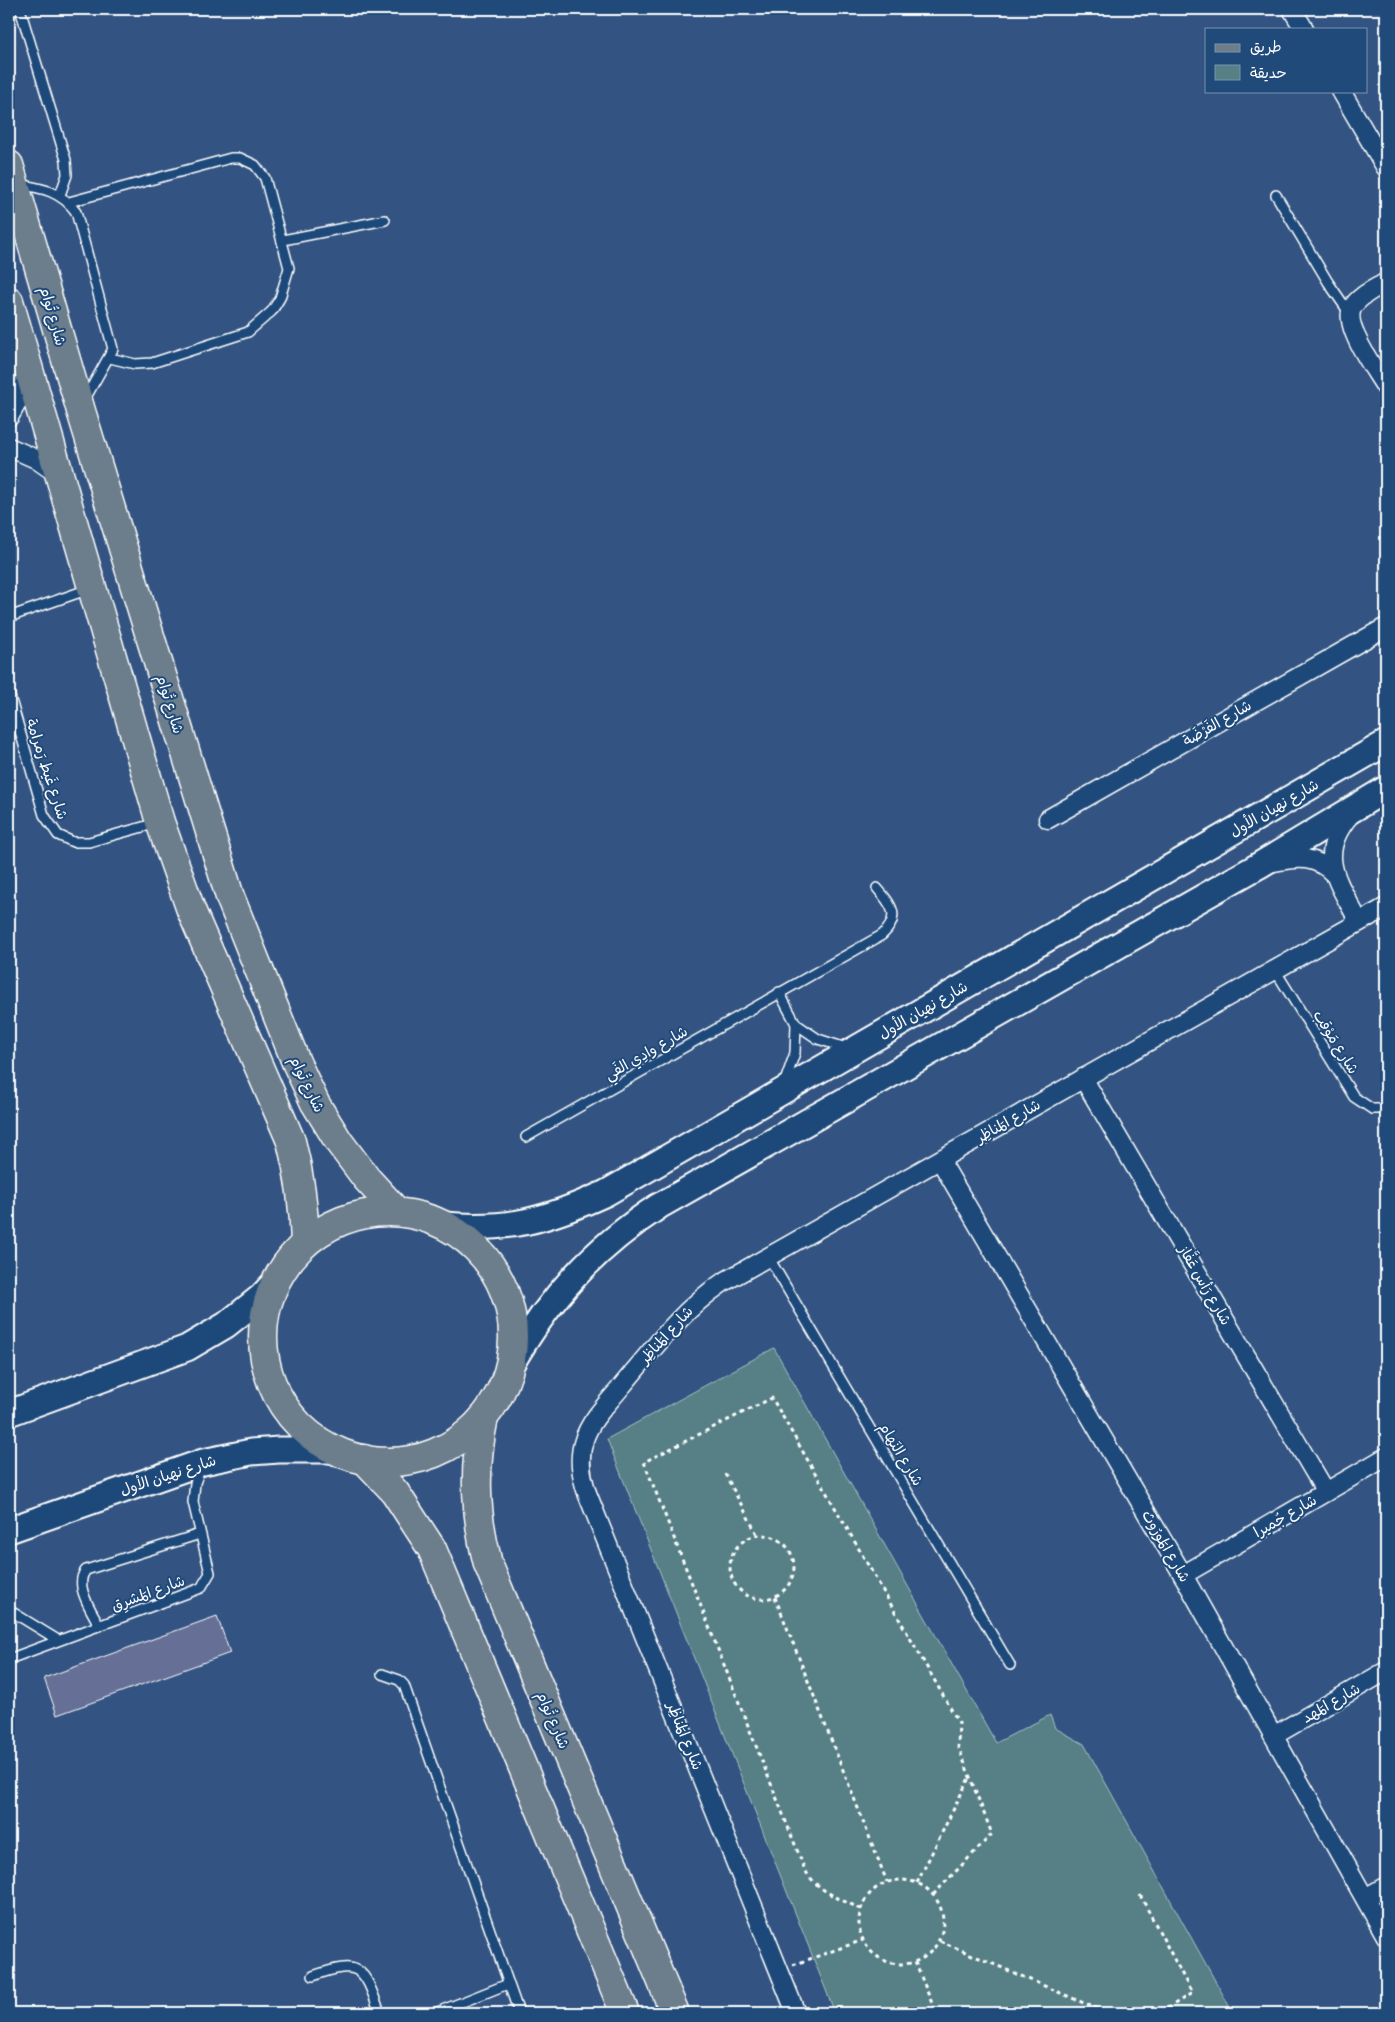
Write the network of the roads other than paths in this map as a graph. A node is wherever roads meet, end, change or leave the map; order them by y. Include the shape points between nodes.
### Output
1 (20, 9) edge
2 (1292, 9) edge
3 (1303, 28) edge
4 (1342, 92) edge
5 (1386, 168) edge
6 (11, 174) edge
7 (60, 195) junction
8 (1276, 195) dead end
9 (69, 202) junction
10 (385, 220) dead end
11 (283, 240) junction
12 (1386, 282) edge
13 (9, 301) edge
14 (1350, 315) junction
15 (110, 358) junction
16 (28, 368) junction
17 (1386, 388) edge
18 (80, 411) junction
19 (9, 417) edge
20 (9, 447) edge
21 (59, 475) junction
22 (93, 588) junction
23 (9, 617) edge
24 (1386, 628) edge
25 (9, 693) edge
26 (1386, 744) edge
27 (1386, 789) edge
28 (1359, 805) junction
29 (1048, 819) dead end
30 (160, 822) junction
31 (1258, 866) junction
32 (1335, 874) junction
33 (877, 888) dead end
34 (1386, 907) edge
35 (1360, 922) junction
36 (1275, 970) junction
37 (779, 992) junction
38 (796, 1024) junction
39 (855, 1050) junction
40 (1083, 1078) junction
41 (778, 1094) junction
42 (1386, 1110) edge
43 (526, 1137) dead end
44 (940, 1160) junction
45 (397, 1212) junction
46 (443, 1226) junction
47 (305, 1242) junction
48 (769, 1258) junction
49 (277, 1280) junction
50 (510, 1366) junction
51 (9, 1414) edge
52 (484, 1417) junction
53 (334, 1450) junction
54 (1386, 1457) edge
55 (364, 1459) junction
56 (203, 1462) junction
57 (1326, 1492) junction
58 (9, 1530) edge
59 (200, 1534) junction
60 (1183, 1575) junction
61 (9, 1610) edge
62 (98, 1625) junction
63 (58, 1640) junction
64 (9, 1648) edge
65 (19, 1655) junction
66 (9, 1659) edge
67 (1010, 1665) dead end
68 (1386, 1672) edge
69 (382, 1674) dead end
70 (1275, 1735) junction
71 (1386, 1886) edge
72 (1365, 1898) junction
73 (1386, 1936) edge
74 (313, 1976) dead end
75 (508, 1984) junction
76 (380, 2013) edge
77 (435, 2013) edge
78 (519, 2013) edge
79 (625, 2013) edge
80 (675, 2013) edge
81 (796, 2013) edge

1 - 7 lane via 66,160 66,175
2 - 3 street
4 - 5 street
6 - 7 lane
6 - 18 main road, شارع تُوام
7 - 9 lane
8 - 14 lane
9 - 11 lane via 240,158 255,164 266,178
9 - 15 lane via 76,212 112,344
10 - 11 lane
11 - 15 lane via 289,268 286,283 272,311 248,332 152,363 135,364
12 - 14 street via 1362,297
13 - 16 main road
14 - 17 street via 1353,331
15 - 18 lane
16 - 19 street via 21,396
16 - 21 main road
18 - 45 main road, شارع تُوام via 233,906 315,1103 338,1142
20 - 21 street via 36,459
21 - 22 main road
22 - 23 lane
22 - 30 main road
24 - 29 street, شارع الفَرْضَة
25 - 30 lane, شارع غَيط رَمرامة via 44,815 58,835 73,842 89,842
26 - 39 main road, شارع نهيان الأول
27 - 28 main road
28 - 31 main road
28 - 32 street via 1333,841 1331,858
30 - 47 main road via 191,910 291,1141 300,1174
31 - 32 street via 1301,857 1316,860
31 - 50 main road via 658,1206 630,1225 574,1275 550,1303
32 - 35 street
33 - 37 lane, شارع وادِي الفَي via 891,904 892,920 887,930
34 - 35 street, شارع المَناظِر
35 - 36 street, شارع المَناظِر
36 - 40 street, شارع المَناظِر
36 - 42 lane, شارع مَوْقب via 1354,1097 1372,1110
37 - 38 lane
37 - 43 lane, شارع وادِي الفَي
38 - 39 lane via 824,1041
38 - 41 lane via 793,1060
39 - 41 main road, شارع نهيان الأول
40 - 44 street, شارع المَناظِر
40 - 57 street, شارع رَأس عَفَّاز
41 - 46 main road, شارع نهيان الأول via 606,1193 575,1207 510,1226
44 - 48 street, شارع المَناظِر
44 - 60 street, شارع المَورُوث
45 - 46 main road
45 - 47 main road via 372,1213 348,1219
46 - 50 main road via 477,1250 501,1284 512,1324
47 - 49 main road
48 - 67 lane, شارع النَهام
48 - 81 street, شارع المَناظِر via 716,1287 675,1322 588,1428 581,1467 587,1493
49 - 51 main road via 226,1325 187,1348
49 - 53 main road via 265,1312 263,1336 271,1382 296,1422
50 - 52 main road via 495,1402
52 - 55 main road via 456,1442 430,1454 402,1461
52 - 80 main road, شارع تُوام via 478,1447 476,1506 488,1564
53 - 55 main road
53 - 56 main road, شارع نهيان الأول via 279,1450
54 - 57 street, شارع جُميرا
55 - 79 main road via 395,1492 432,1549
56 - 58 main road, شارع نهيان الأول
56 - 59 lane, شارع المَشرِق via 195,1482 193,1502
57 - 60 street, شارع جُميرا
59 - 62 lane, شارع المَشرِق via 210,1573 202,1588
59 - 62 lane via 86,1570 80,1585
60 - 70 street, شارع المَورُوث
61 - 63 lane
62 - 63 lane, شارع المَشرِق
63 - 65 lane, شارع المَشرِق
64 - 65 lane
65 - 66 lane, شارع المَشرِق
68 - 70 street, شارع المَهد
69 - 75 lane via 404,1685
70 - 72 street, شارع المَورُوث
71 - 72 street
72 - 73 street, شارع المَورُوث
74 - 76 lane via 340,1967 356,1968 370,1985
75 - 77 lane
75 - 78 lane

